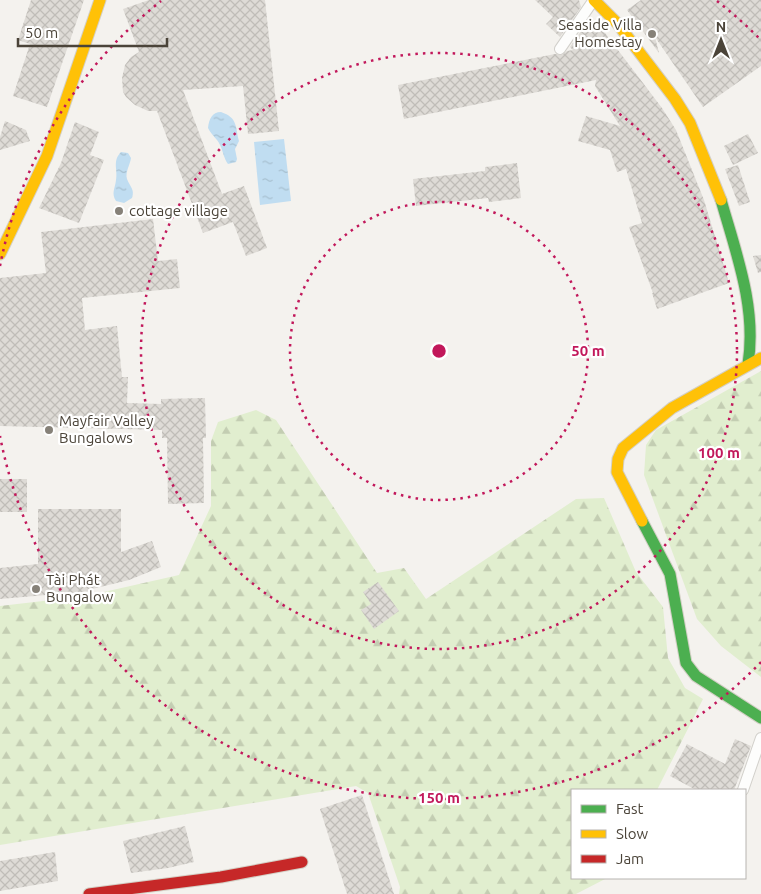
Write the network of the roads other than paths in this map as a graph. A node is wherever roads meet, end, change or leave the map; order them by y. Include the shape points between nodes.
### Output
1 (100, 0) edge
2 (594, 0) edge
3 (560, 49) dead end
4 (0, 254) edge
5 (761, 358) edge
6 (748, 364) junction
7 (761, 718) edge
8 (761, 738) edge
9 (743, 789) edge
10 (302, 862) dead end
11 (89, 894) edge

1 - 4 street via 47,156
2 - 3 lane
2 - 6 street via 617,23 690,122 719,195 745,284 751,345
5 - 6 street
6 - 7 street via 672,408 623,448 617,472 670,574 686,662 696,676
8 - 9 lane
10 - 11 street via 221,877

